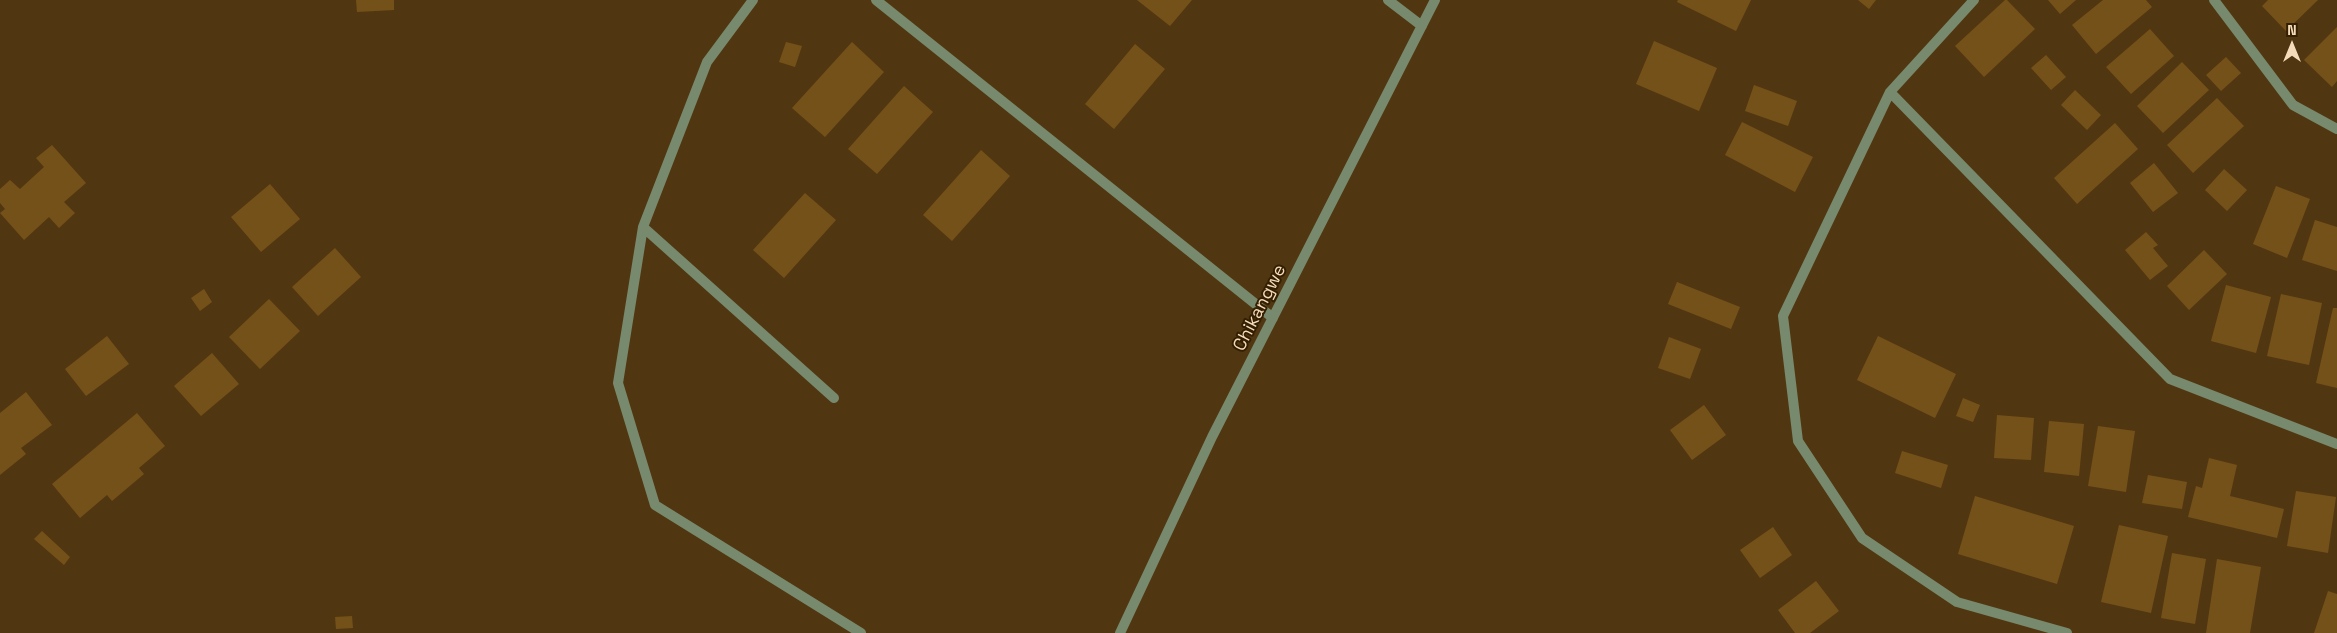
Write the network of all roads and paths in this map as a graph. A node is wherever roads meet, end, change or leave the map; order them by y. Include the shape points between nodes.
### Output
1 (753, 0) edge
2 (876, 0) edge
3 (1388, 0) edge
4 (1435, 0) edge
5 (1974, 0) edge
6 (2214, 0) edge
7 (1422, 26) junction
8 (1890, 92) junction
9 (2337, 130) edge
10 (643, 227) junction
11 (1273, 318) junction
12 (834, 398) dead end
13 (2337, 444) edge
14 (861, 633) edge
15 (1120, 633) edge
16 (2067, 633) edge

1 - 10 street via 707,62
2 - 11 street
3 - 7 street
4 - 7 street, Chikangwe
5 - 8 street
6 - 9 street via 2293,105
7 - 11 street, Chikangwe
8 - 13 street via 2170,379
8 - 16 street via 1783,316 1798,441 1862,538 1957,602
10 - 12 street
10 - 14 street via 618,383 655,506
11 - 15 street, Chikangwe via 1212,437

